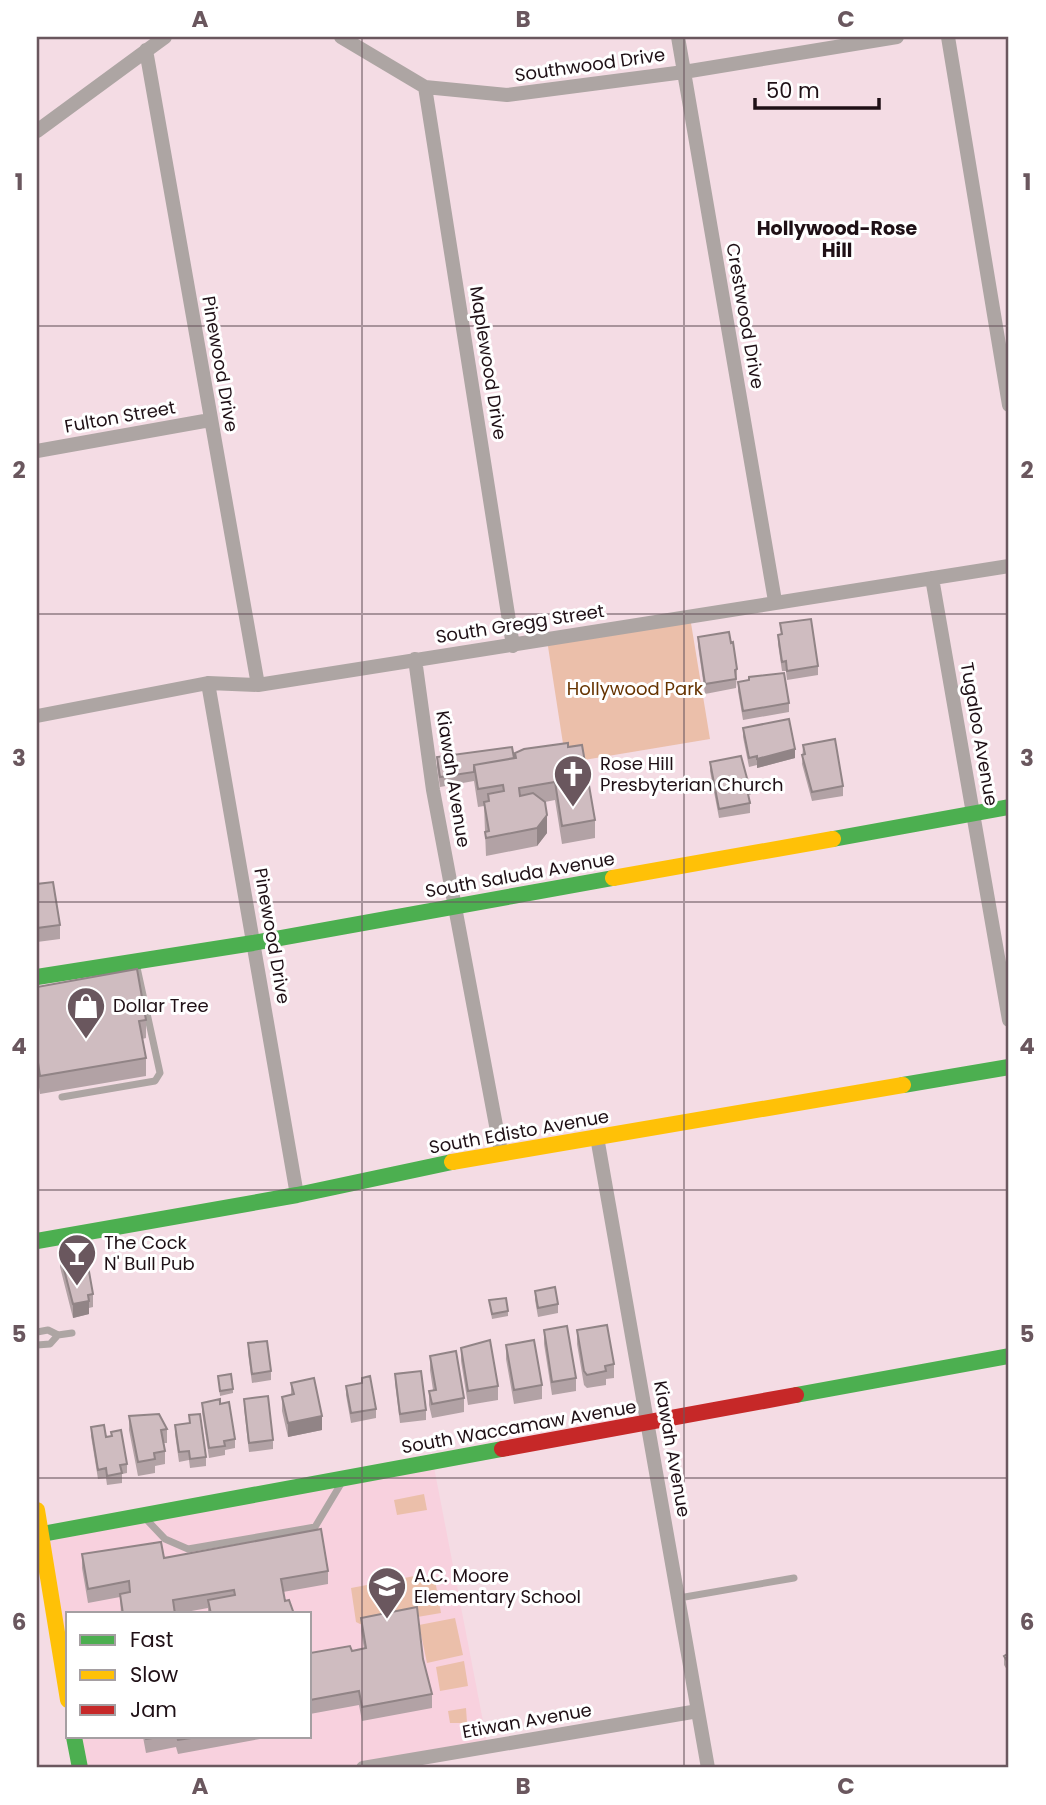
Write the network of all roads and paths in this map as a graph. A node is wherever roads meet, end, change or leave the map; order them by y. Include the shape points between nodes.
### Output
1 (165, 37) edge
2 (341, 37) edge
3 (678, 37) edge
4 (897, 37) edge
5 (948, 37) edge
6 (146, 50) junction
7 (684, 72) junction
8 (425, 87) junction
9 (37, 131) edge
10 (1009, 405) edge
11 (209, 420) junction
12 (37, 451) edge
13 (1009, 566) edge
14 (932, 578) junction
15 (775, 601) junction
16 (513, 646) junction
17 (415, 659) junction
18 (208, 684) junction
19 (258, 685) junction
20 (37, 716) edge
21 (1009, 807) edge
22 (973, 813) junction
23 (455, 905) junction
24 (253, 943) junction
25 (137, 970) junction
26 (40, 980) edge
27 (128, 980) edge
28 (1009, 1020) edge
29 (1009, 1067) edge
30 (62, 1097) dead end
31 (597, 1137) junction
32 (501, 1152) junction
33 (297, 1195) junction
34 (37, 1241) edge
35 (37, 1332) edge
36 (72, 1332) dead end
37 (58, 1335) junction
38 (37, 1345) edge
39 (1009, 1356) edge
40 (647, 1423) junction
41 (345, 1479) junction
42 (37, 1510) edge
43 (143, 1516) junction
44 (39, 1535) edge
45 (794, 1578) dead end
46 (678, 1598) junction
47 (66, 1689) edge
48 (698, 1711) junction
49 (74, 1738) edge
50 (80, 1768) edge
51 (363, 1768) edge
52 (708, 1768) edge

1 - 6 street
2 - 8 street, Southwood Drive
3 - 7 street, Crestwood Drive
4 - 7 street, Southwood Drive
5 - 10 street
6 - 9 street
6 - 11 street, Pinewood Drive
7 - 8 street, Southwood Drive via 507,95
7 - 15 street, Crestwood Drive
8 - 16 street, Maplewood Drive
11 - 12 street, Fulton Street
11 - 19 street, Pinewood Drive
13 - 14 street, South Gregg Street
14 - 15 street, South Gregg Street
14 - 22 street, Tugaloo Avenue
15 - 16 street, South Gregg Street
16 - 17 street, South Gregg Street
17 - 19 street, South Gregg Street
17 - 23 street, Kiawah Avenue
18 - 19 street, South Gregg Street
18 - 20 street, South Gregg Street
18 - 24 street, Pinewood Drive
21 - 22 street, South Saluda Avenue
22 - 23 street, South Saluda Avenue
22 - 28 street, Tugaloo Avenue
23 - 24 street, South Saluda Avenue
23 - 32 street, Kiawah Avenue
24 - 25 street, South Saluda Avenue
24 - 33 street, Pinewood Drive
25 - 26 street, South Saluda Avenue
25 - 27 lane
25 - 30 lane via 160,1073 155,1081
29 - 31 street, South Edisto Avenue
31 - 32 street, South Edisto Avenue
31 - 40 street, Kiawah Avenue
32 - 33 street, South Edisto Avenue
33 - 34 street, South Edisto Avenue
35 - 37 lane via 48,1330
36 - 37 lane
37 - 38 lane via 50,1344
39 - 40 street, South Waccamaw Avenue
40 - 41 street, South Waccamaw Avenue
40 - 46 street, Kiawah Avenue
41 - 43 street, South Waccamaw Avenue
41 - 43 lane via 314,1527 188,1549 165,1539
42 - 44 street
43 - 44 street, South Waccamaw Avenue
44 - 47 street
45 - 46 lane
46 - 48 street, Kiawah Avenue
48 - 51 street, Etiwan Avenue
48 - 52 street, Kiawah Avenue
49 - 50 street

